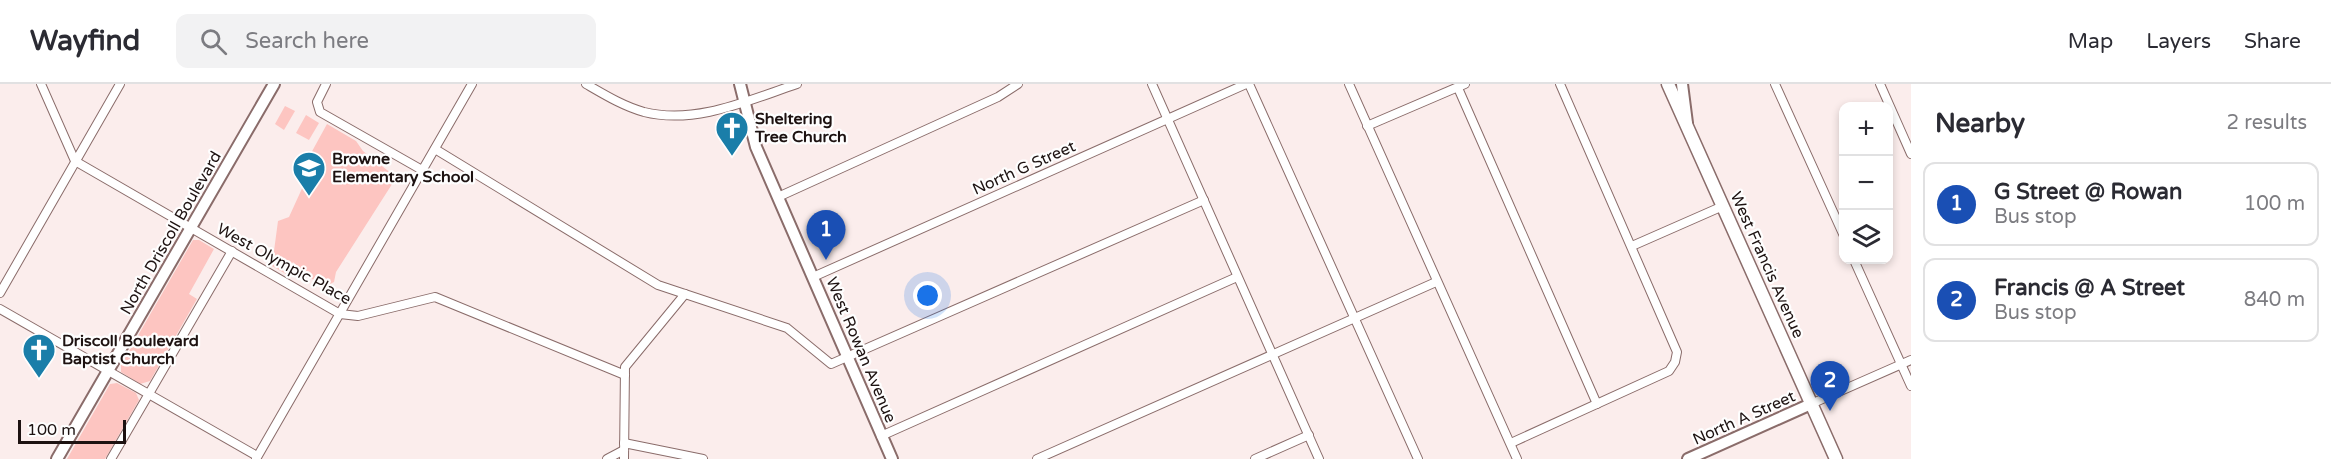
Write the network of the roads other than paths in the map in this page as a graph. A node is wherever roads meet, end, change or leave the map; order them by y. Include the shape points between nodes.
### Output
1 (41, 84) edge
2 (120, 84) edge
3 (273, 84) edge
4 (326, 84) edge
5 (472, 84) edge
6 (586, 84) edge
7 (740, 84) edge
8 (797, 84) edge
9 (1018, 84) edge
10 (1152, 84) edge
11 (1248, 84) edge
12 (1348, 84) edge
13 (1560, 84) edge
14 (1668, 84) edge
15 (1682, 84) edge
16 (1775, 84) edge
17 (1880, 84) edge
18 (1461, 86) edge
19 (744, 101) junction
20 (1167, 120) junction
21 (1367, 126) junction
22 (1689, 132) junction
23 (435, 149) junction
24 (1911, 154) edge
25 (75, 162) junction
26 (422, 170) junction
27 (778, 197) junction
28 (1204, 200) junction
29 (1723, 206) junction
30 (1839, 225) edge
31 (191, 227) junction
32 (1632, 246) junction
33 (231, 251) junction
34 (1856, 264) edge
35 (813, 277) junction
36 (1237, 277) junction
37 (1436, 282) junction
38 (0, 293) edge
39 (685, 294) junction
40 (0, 309) edge
41 (340, 314) junction
42 (1355, 318) junction
43 (1272, 355) junction
44 (848, 357) junction
45 (1911, 360) edge
46 (1901, 364) junction
47 (108, 371) junction
48 (625, 375) junction
49 (1911, 386) edge
50 (148, 393) junction
51 (1597, 404) junction
52 (1811, 404) junction
53 (1309, 435) junction
54 (881, 436) junction
55 (1510, 443) junction
56 (624, 446) junction
57 (256, 458) edge
58 (57, 459) edge
59 (111, 459) edge
60 (607, 459) edge
61 (624, 459) edge
62 (703, 459) edge
63 (892, 459) edge
64 (1038, 459) edge
65 (1255, 459) edge
66 (1319, 459) edge
67 (1418, 459) edge
68 (1517, 459) edge
69 (1688, 459) edge
70 (1836, 459) edge

1 - 25 street
2 - 25 street
3 - 31 street, North Driscoll Boulevard
4 - 26 street via 316,105 320,112
5 - 23 street
6 - 19 street via 621,104 664,115 705,113
7 - 19 street, West Rowan Avenue
8 - 19 street
9 - 27 street via 998,97
10 - 20 street
11 - 20 street, North G Street
11 - 42 street
12 - 21 street
13 - 32 street
14 - 22 main road, West Francis Avenue
15 - 22 street
16 - 30 street
17 - 24 street
18 - 21 street
18 - 51 street
19 - 27 street, West Rowan Avenue via 756,147
20 - 28 street
20 - 35 street, North G Street
21 - 37 street
22 - 29 main road, West Francis Avenue
23 - 26 street
23 - 39 street via 658,285
25 - 31 street, West Olympic Place
25 - 38 street
26 - 41 street
27 - 35 street, West Rowan Avenue
28 - 36 street
28 - 44 street
29 - 32 street
29 - 52 main road, West Francis Avenue
31 - 33 street, West Olympic Place
31 - 47 street, North Driscoll Boulevard
32 - 51 street via 1675,342 1675,362 1658,377
33 - 41 street, West Olympic Place
33 - 50 street
34 - 46 street
35 - 44 street, West Rowan Avenue
36 - 43 street
36 - 54 street
37 - 42 street
37 - 55 street
39 - 44 street via 787,327 827,362
39 - 48 street via 627,363
40 - 47 street
41 - 48 street, West Olympic Place via 358,316 435,297
41 - 57 street
42 - 43 street
42 - 67 street
43 - 53 street
43 - 64 street
44 - 54 street, West Rowan Avenue
45 - 46 street, North A Street
46 - 49 street
46 - 52 street, North A Street
47 - 50 street
47 - 58 street, North Driscoll Boulevard
48 - 56 street
50 - 57 street
50 - 59 street
51 - 55 street
52 - 69 street, North A Street
52 - 70 main road, West Francis Avenue
53 - 65 street
53 - 66 street
54 - 63 street, West Rowan Avenue
55 - 68 street
56 - 60 street
56 - 61 street
56 - 62 street

